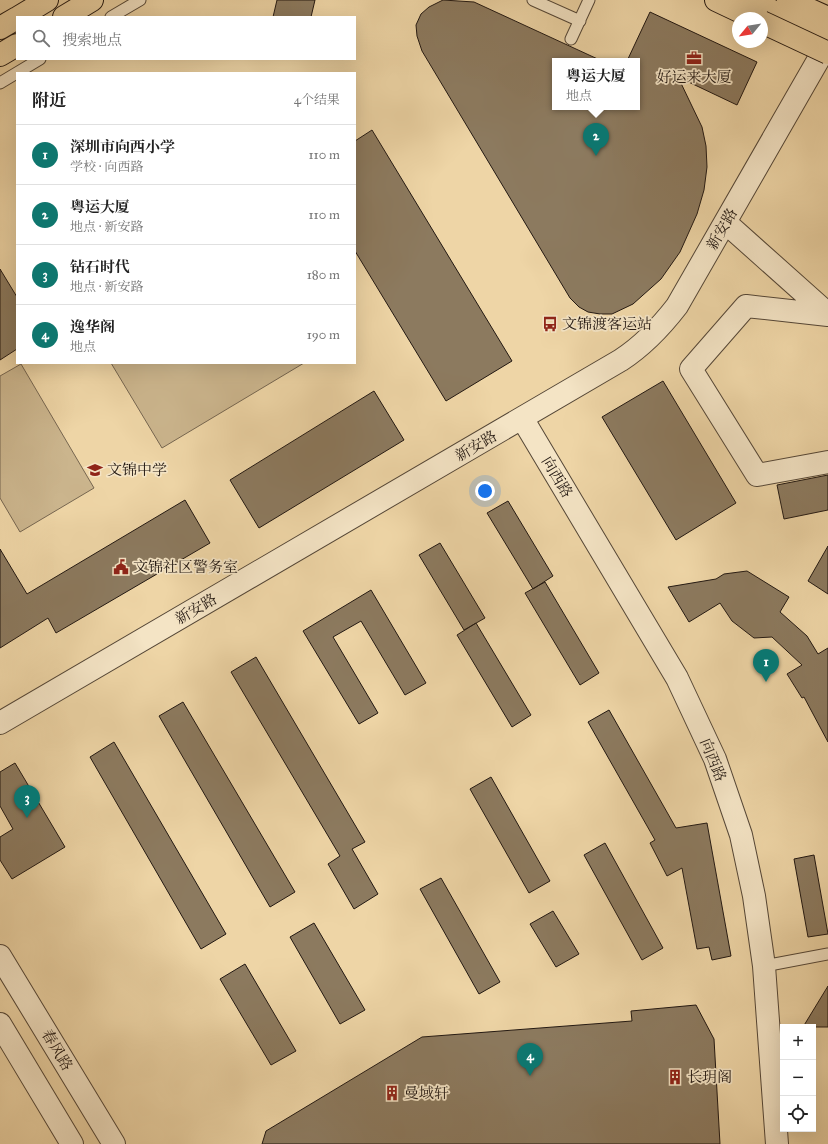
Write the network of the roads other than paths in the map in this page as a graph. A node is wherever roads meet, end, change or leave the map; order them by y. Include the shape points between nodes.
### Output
1 (47, 0) edge
2 (92, 0) edge
3 (140, 0) edge
4 (533, 0) edge
5 (589, 0) edge
6 (716, 0) edge
7 (749, 0) edge
8 (788, 0) edge
9 (741, 12) edge
10 (21, 16) edge
11 (66, 16) edge
12 (113, 16) edge
13 (828, 18) edge
14 (16, 19) edge
15 (580, 22) junction
16 (768, 25) edge
17 (0, 28) edge
18 (828, 37) edge
19 (571, 39) dead end
20 (828, 43) edge
21 (16, 46) edge
22 (828, 53) edge
23 (0, 55) edge
24 (38, 60) edge
25 (18, 72) edge
26 (16, 73) edge
27 (0, 83) edge
28 (726, 223) junction
29 (828, 314) edge
30 (522, 418) junction
31 (828, 462) edge
32 (0, 723) edge
33 (828, 954) edge
34 (0, 956) edge
35 (764, 966) junction
36 (0, 1024) edge
37 (72, 1144) edge
38 (114, 1144) edge
39 (777, 1144) edge

1 - 10 main road
2 - 11 main road
3 - 12 lane
4 - 15 lane
5 - 15 lane
6 - 9 main road
7 - 18 main road
8 - 13 main road
14 - 17 main road
15 - 19 lane
16 - 22 main road, bridge
20 - 28 street, 新安路
21 - 23 main road
24 - 25 lane
26 - 27 lane
28 - 29 street
28 - 30 street, 新安路 via 677,306 642,346
29 - 31 street via 746,306 692,369 757,475
30 - 32 street, 新安路
30 - 35 street, 向西路 via 677,678 715,759 741,835 754,896
33 - 35 lane
34 - 38 street, 春风路
35 - 39 street, 向西路
36 - 37 street

